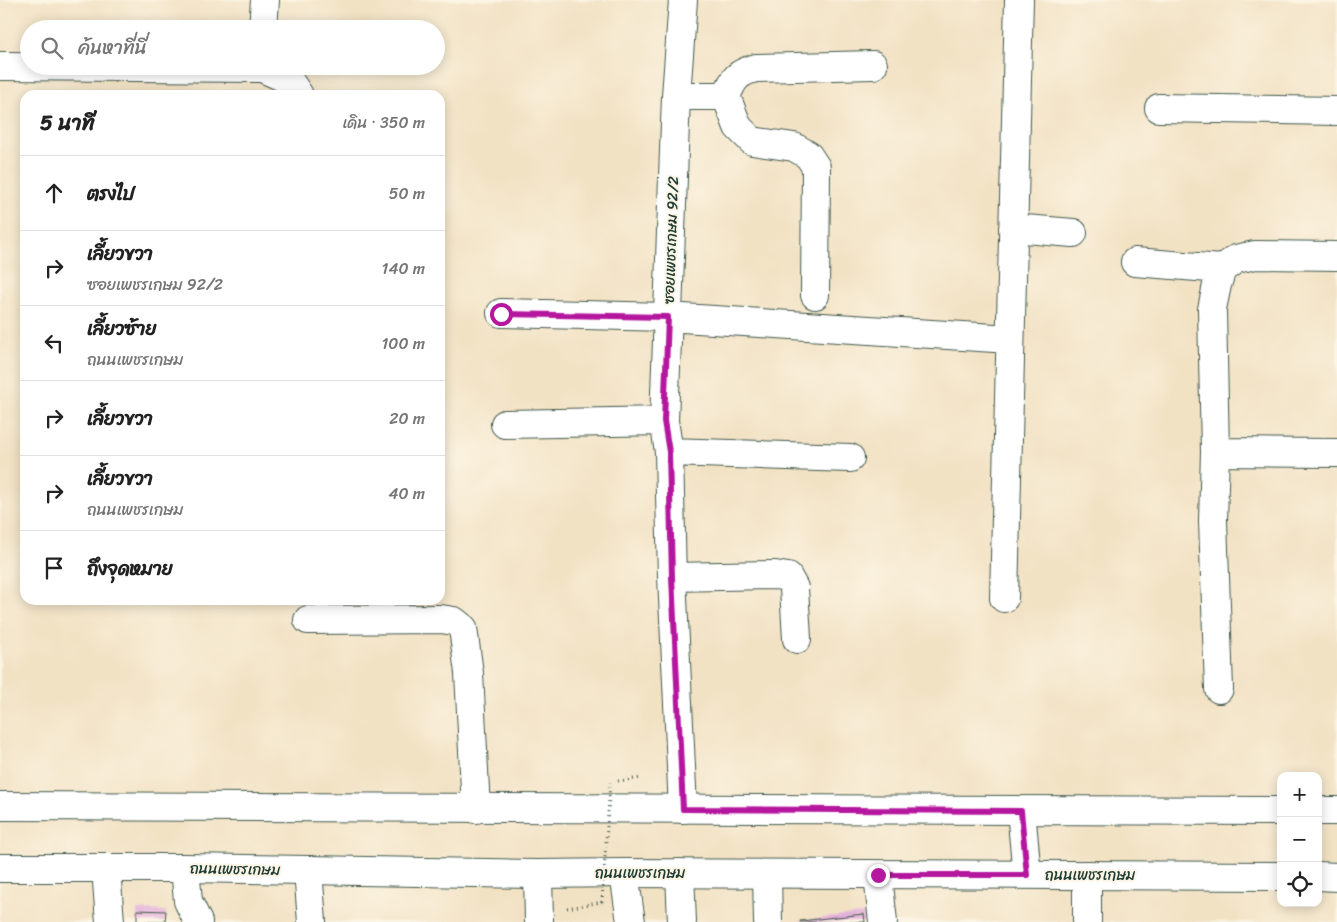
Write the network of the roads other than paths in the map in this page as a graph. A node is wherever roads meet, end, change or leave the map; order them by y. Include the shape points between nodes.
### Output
1 (264, 0) edge
2 (683, 0) edge
3 (1019, 0) edge
4 (263, 20) edge
5 (873, 65) dead end
6 (0, 66) edge
7 (20, 66) edge
8 (278, 75) edge
9 (295, 90) edge
10 (676, 96) junction
11 (726, 96) junction
12 (1159, 108) dead end
13 (1337, 111) edge
14 (1013, 228) junction
15 (1073, 233) dead end
16 (1337, 256) edge
17 (1135, 262) dead end
18 (1222, 269) junction
19 (815, 295) dead end
20 (501, 314) dead end
21 (668, 317) junction
22 (1010, 339) junction
23 (664, 421) junction
24 (505, 424) dead end
25 (669, 452) junction
26 (1215, 452) junction
27 (1337, 453) edge
28 (850, 458) dead end
29 (672, 577) junction
30 (1004, 598) dead end
31 (308, 620) dead end
32 (797, 639) dead end
33 (1219, 689) dead end
34 (0, 806) edge
35 (476, 809) junction
36 (683, 809) junction
37 (1337, 810) edge
38 (1021, 811) junction
39 (1277, 811) edge
40 (1322, 811) edge
41 (0, 868) edge
42 (106, 868) junction
43 (186, 868) junction
44 (308, 870) junction
45 (624, 873) junction
46 (680, 873) junction
47 (538, 874) junction
48 (767, 874) junction
49 (878, 875) junction
50 (1027, 875) junction
51 (1087, 876) junction
52 (1277, 876) edge
53 (1322, 876) edge
54 (1337, 876) edge
55 (110, 922) edge
56 (198, 922) edge
57 (312, 922) edge
58 (539, 922) edge
59 (631, 922) edge
60 (682, 922) edge
61 (768, 922) edge
62 (883, 922) edge
63 (1087, 922) edge

1 - 4 street
2 - 10 street, ซอยเพชรเกษม 92/2
3 - 14 street
5 - 11 street via 756,68 741,72
6 - 7 street
8 - 9 street via 288,80
10 - 11 street
10 - 21 street, ซอยเพชรเกษม 92/2
11 - 19 street via 738,127 752,141 794,147 808,155 816,167
12 - 13 street
14 - 15 street
14 - 22 street
16 - 18 street via 1255,255 1236,259
17 - 18 street
18 - 26 street via 1212,309
20 - 21 street
21 - 22 street
21 - 23 street, ซอยเพชรเกษม 92/2
22 - 30 street
23 - 24 street
23 - 25 street, ซอยเพชรเกษม 92/2
25 - 28 street
25 - 29 street, ซอยเพชรเกษม 92/2
26 - 27 street
26 - 33 street via 1213,521
29 - 32 street via 775,575 788,578 794,588
29 - 36 street, ซอยเพชรเกษม 92/2
31 - 35 street via 441,619 454,621 463,628 469,673
34 - 35 street
35 - 36 street
36 - 38 street
37 - 40 street
38 - 39 street
38 - 50 street
41 - 42 street, ถนนเพชรเกษม
42 - 43 street, ถนนเพชรเกษม
42 - 55 street
43 - 44 street, ถนนเพชรเกษม
43 - 56 street via 188,901
44 - 47 street, ถนนเพชรเกษม
44 - 57 street
45 - 46 street, ถนนเพชรเกษม
45 - 47 street, ถนนเพชรเกษม
45 - 59 street
46 - 48 street, ถนนเพชรเกษม
46 - 60 street
47 - 58 street
48 - 49 street, ถนนเพชรเกษม
48 - 61 street
49 - 50 street, ถนนเพชรเกษม
49 - 62 street
50 - 51 street, ถนนเพชรเกษม
51 - 52 street, ถนนเพชรเกษม
51 - 63 street
53 - 54 street

